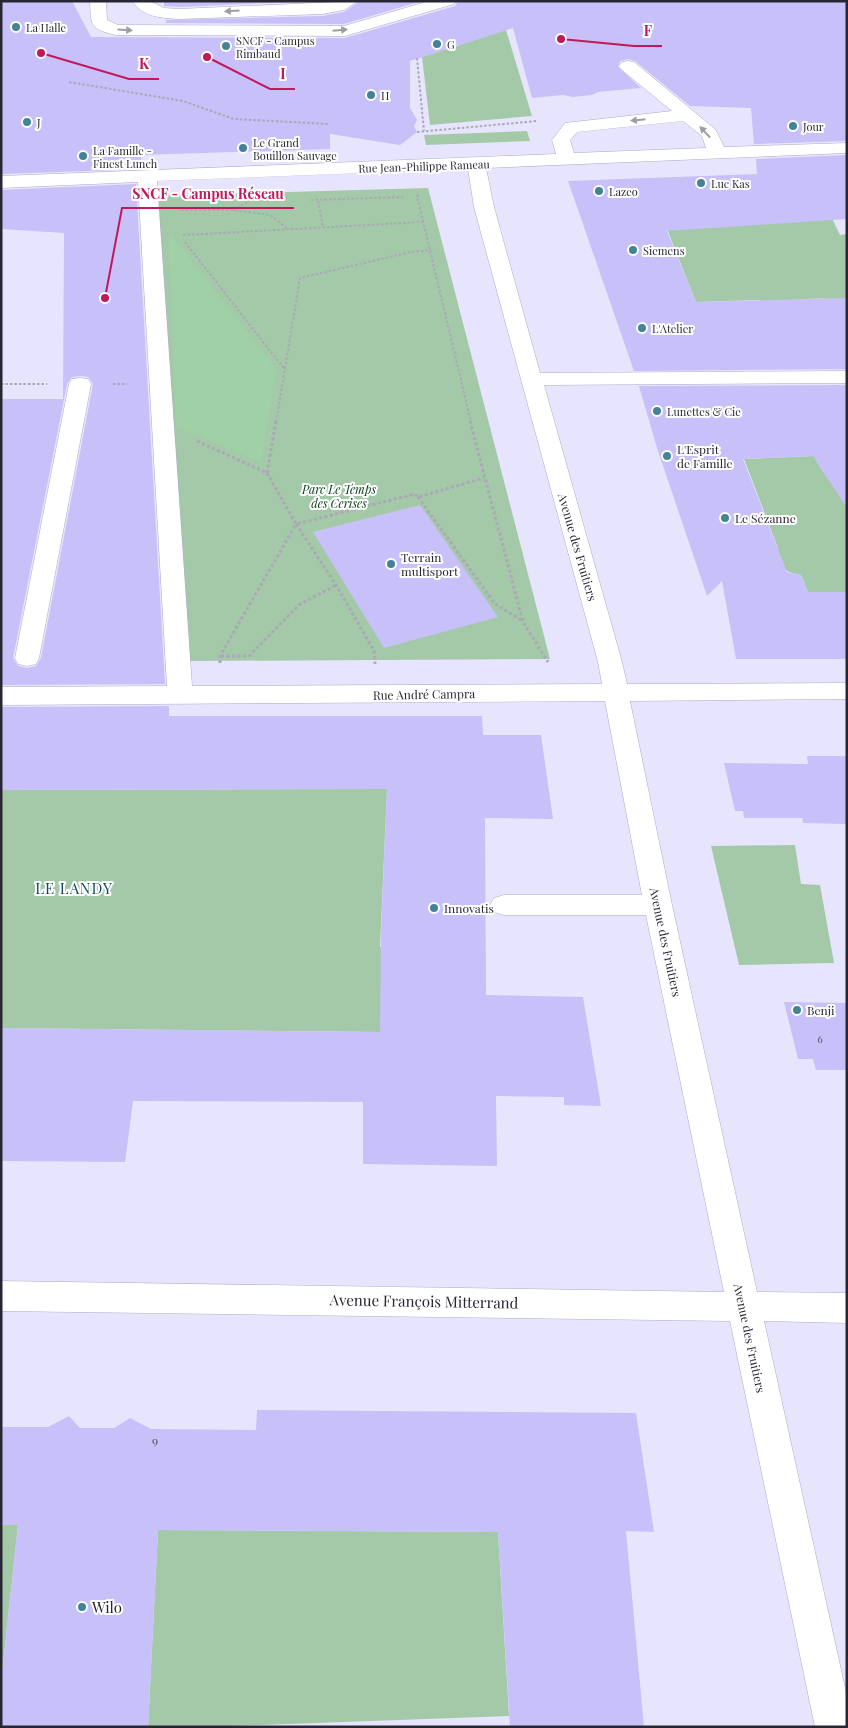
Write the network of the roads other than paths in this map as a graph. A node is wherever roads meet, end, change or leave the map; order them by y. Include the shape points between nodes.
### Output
1 (98, 1) edge
2 (140, 1) edge
3 (350, 1) edge
4 (448, 1) edge
5 (628, 66) dead end
6 (686, 115) junction
7 (847, 148) edge
8 (717, 154) junction
9 (567, 160) junction
10 (476, 164) junction
11 (147, 176) junction
12 (1, 182) edge
13 (847, 377) edge
14 (532, 379) junction
15 (80, 384) dead end
16 (27, 658) dead end
17 (847, 691) edge
18 (616, 692) junction
19 (1, 696) edge
20 (180, 696) junction
21 (504, 905) dead end
22 (658, 905) junction
23 (1, 1296) edge
24 (744, 1307) junction
25 (847, 1308) edge
26 (834, 1727) edge

1 -> 4 street via 99,23 116,30 299,32 345,31
3 -> 2 street via 322,9 179,14 162,13
5 - 6 street
8 -> 6 street via 710,134
6 -> 9 street via 571,127 562,140
7 - 8 street, Rue Jean-Philippe Rameau
8 - 9 street, Rue Jean-Philippe Rameau
9 - 10 street, Rue Jean-Philippe Rameau
10 - 11 street, Rue Jean-Philippe Rameau
10 - 14 street, Avenue des Fruitiers via 484,208
11 - 12 street, Rue Jean-Philippe Rameau
11 - 20 street
13 - 14 street
14 - 18 street, Avenue des Fruitiers
15 - 16 street
17 - 18 street, Rue André Campra
18 - 20 street, Rue André Campra
18 - 22 street, Avenue des Fruitiers
19 - 20 street, Rue André Campra
21 - 22 street
22 - 24 street, Avenue des Fruitiers
23 - 24 street, Avenue François Mitterrand
24 - 25 street, Avenue François Mitterrand
24 - 26 street, Avenue des Fruitiers

